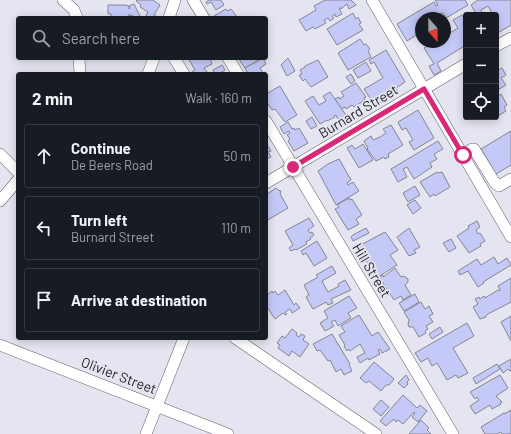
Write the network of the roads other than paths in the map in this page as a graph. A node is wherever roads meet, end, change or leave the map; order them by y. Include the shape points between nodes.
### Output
1 (63, 0) edge
2 (175, 0) edge
3 (194, 0) edge
4 (372, 0) edge
5 (76, 16) edge
6 (169, 16) edge
7 (203, 16) edge
8 (511, 38) edge
9 (499, 44) edge
10 (79, 60) edge
11 (153, 60) edge
12 (175, 60) edge
13 (229, 60) edge
14 (463, 66) edge
15 (80, 72) edge
16 (149, 72) edge
17 (183, 72) edge
18 (237, 72) edge
19 (424, 89) junction
20 (268, 124) edge
21 (0, 154) edge
22 (463, 155) junction
23 (293, 167) junction
24 (16, 170) edge
25 (511, 180) edge
26 (16, 182) edge
27 (268, 182) edge
28 (0, 201) edge
29 (511, 237) edge
30 (183, 340) edge
31 (238, 340) edge
32 (0, 345) edge
33 (157, 406) junction
34 (146, 434) edge
35 (228, 434) edge
36 (376, 434) edge
37 (453, 434) edge

1 - 5 street via 74,10
2 - 6 street
3 - 7 street
4 - 19 street
8 - 9 street
10 - 15 street
11 - 16 street
12 - 17 street
13 - 18 street
14 - 19 street, Burnard Street
19 - 22 street
19 - 23 street, Burnard Street
20 - 23 street, Hill Street
21 - 24 street
22 - 25 street via 474,149 499,186
22 - 29 street
23 - 27 street, Burnard Street
23 - 37 street, Hill Street
26 - 28 street
30 - 33 street
31 - 36 street
32 - 33 street, Olivier Street
33 - 34 street
33 - 35 street, Olivier Street

